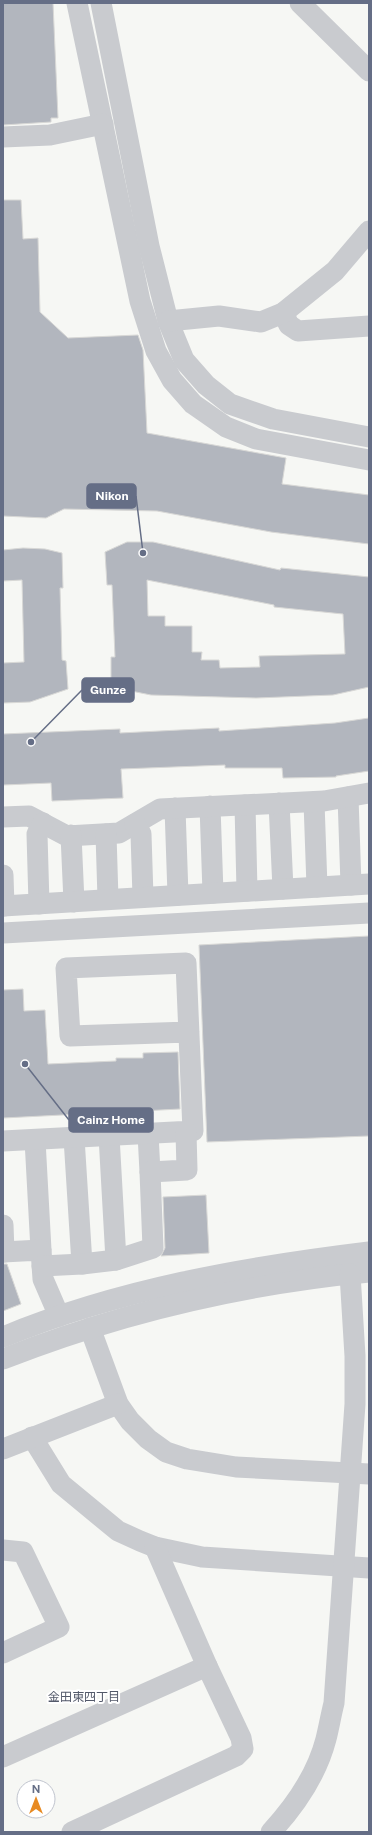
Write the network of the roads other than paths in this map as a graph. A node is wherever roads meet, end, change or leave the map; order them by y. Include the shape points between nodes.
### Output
1 (78, 3) edge
2 (101, 3) edge
3 (302, 4) edge
4 (366, 64) edge
5 (103, 124) junction
6 (3, 137) edge
7 (369, 231) edge
8 (283, 313) junction
9 (168, 322) junction
10 (369, 326) edge
11 (346, 433) junction
12 (369, 437) edge
13 (341, 455) junction
14 (369, 460) edge
15 (369, 793) edge
16 (348, 797) junction
17 (314, 802) junction
18 (279, 803) junction
19 (245, 805) junction
20 (210, 806) junction
21 (175, 808) junction
22 (3, 817) edge
23 (43, 823) junction
24 (135, 824) junction
25 (106, 834) junction
26 (71, 835) junction
27 (3, 874) edge
28 (359, 885) edge
29 (317, 887) junction
30 (283, 889) junction
31 (254, 890) junction
32 (213, 893) junction
33 (178, 895) junction
34 (125, 899) junction
35 (74, 902) junction
36 (39, 904) junction
37 (3, 906) edge
38 (365, 913) edge
39 (263, 918) junction
40 (123, 925) junction
41 (3, 932) edge
42 (189, 1032) junction
43 (186, 1132) junction
44 (148, 1134) junction
45 (109, 1136) junction
46 (74, 1138) junction
47 (35, 1140) junction
48 (3, 1141) edge
49 (150, 1172) junction
50 (3, 1225) edge
51 (4, 1252) edge
52 (369, 1252) edge
53 (42, 1258) junction
54 (116, 1260) junction
55 (82, 1264) junction
56 (360, 1273) edge
57 (59, 1316) junction
58 (90, 1328) junction
59 (3, 1337) edge
60 (362, 1355) edge
61 (3, 1358) edge
62 (118, 1404) junction
63 (32, 1437) junction
64 (3, 1449) edge
65 (360, 1473) edge
66 (155, 1547) junction
67 (3, 1550) edge
68 (344, 1567) junction
69 (369, 1568) edge
70 (3, 1653) edge
71 (207, 1666) junction
72 (3, 1758) edge
73 (72, 1832) edge
74 (271, 1832) edge

1 - 5 street
2 - 9 street
3 - 4 street
5 - 6 street via 50,135
5 - 13 street via 140,301 156,351 172,380 193,404 226,427 256,439
7 - 8 street via 336,271
8 - 9 street via 261,322 220,316
8 - 10 street via 289,325 298,331
9 - 11 street via 184,360 206,385 230,404 273,419
11 - 12 street
11 - 13 street
13 - 14 street
15 - 16 street
16 - 17 street
16 - 28 street
17 - 18 street
17 - 29 street
18 - 19 street
18 - 30 street
19 - 20 street
19 - 31 street
20 - 21 street
20 - 32 street
21 - 24 street via 160,809
21 - 33 street
22 - 23 street via 29,816
23 - 26 street via 67,836
23 - 36 street via 37,834
24 - 25 street via 119,834
24 - 34 street via 141,834
25 - 26 street
25 - 34 street
26 - 35 street
27 - 37 street
28 - 29 street
28 - 38 street
29 - 30 street
30 - 31 street
31 - 32 street
31 - 39 street
32 - 33 street
33 - 34 street
34 - 35 street
34 - 40 street
35 - 36 street
36 - 37 street
38 - 39 street
39 - 40 street
40 - 41 street
42 - 42 street via 70,1036 66,968 186,963
42 - 43 street via 193,1132
43 - 44 street
43 - 49 street via 187,1170
44 - 45 street
44 - 49 street
45 - 46 street
45 - 54 street
46 - 47 street
46 - 55 street
47 - 48 street
47 - 53 street
49 - 54 street via 153,1248
50 - 51 street
51 - 53 street
52 - 57 street via 303,1260 168,1285
53 - 55 street
53 - 57 street via 43,1279
54 - 55 street
56 - 58 street via 266,1286 180,1302
56 - 60 street
57 - 59 street
58 - 61 street
58 - 62 street
60 - 65 street via 355,1404
62 - 63 street
62 - 65 street via 148,1439 166,1452 187,1459 236,1467
63 - 64 street
63 - 66 street via 61,1484 118,1531
65 - 68 street
66 - 68 street via 202,1557
66 - 71 street
67 - 70 street via 23,1552 59,1627
68 - 69 street
68 - 74 street via 334,1703 326,1741 306,1787
71 - 72 street
71 - 73 street via 241,1738 243,1748 236,1756

